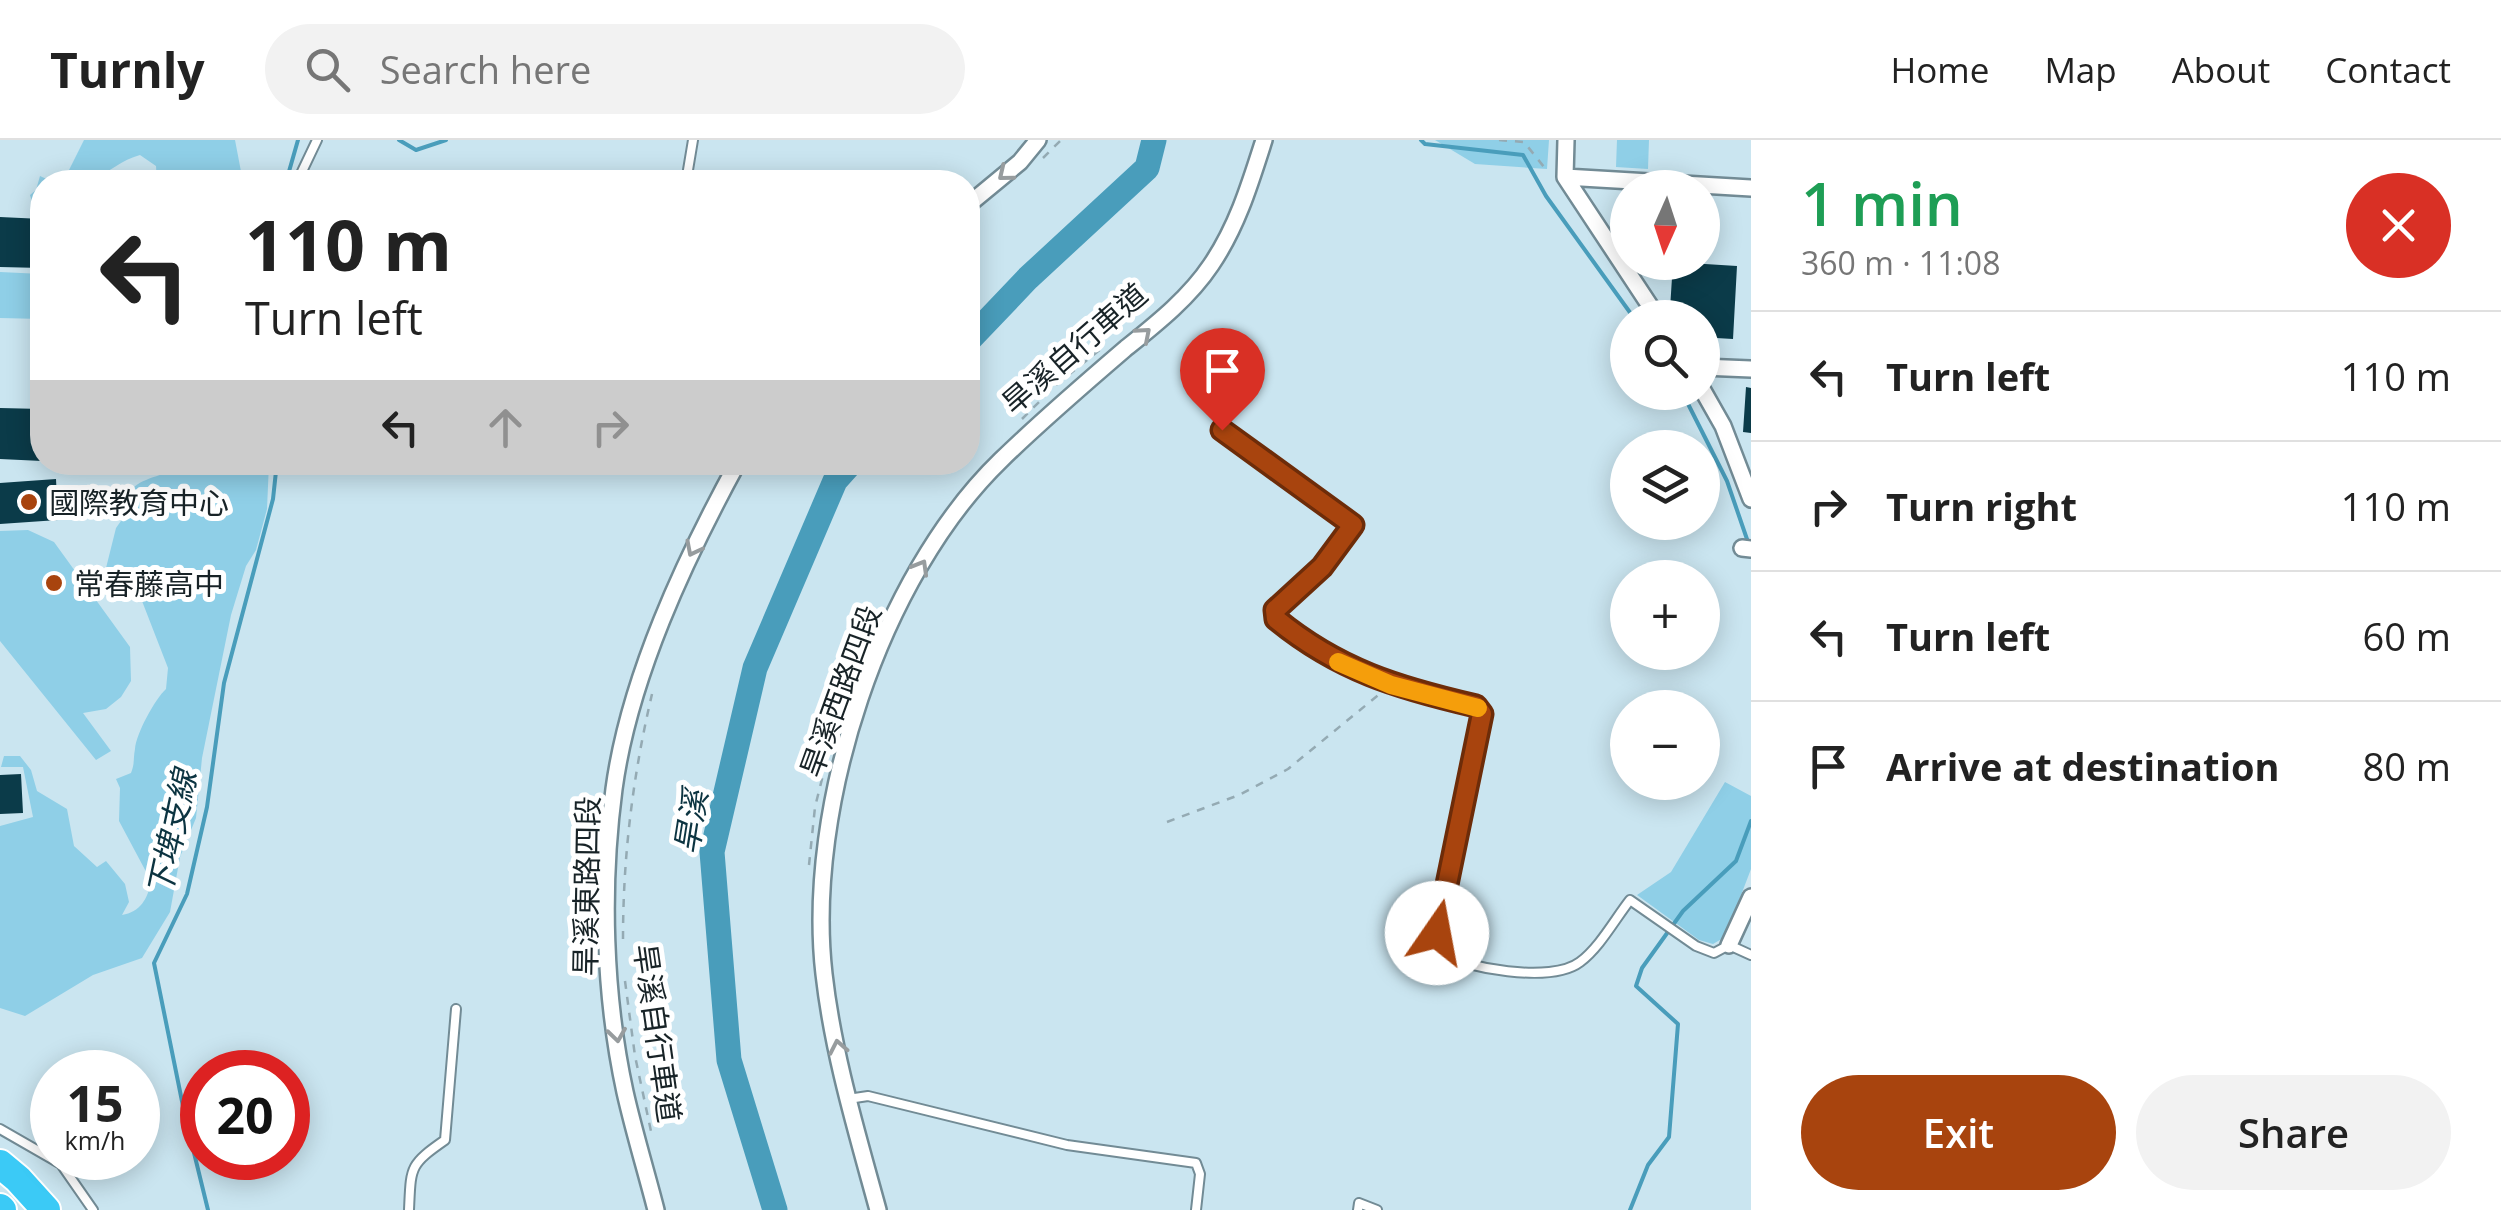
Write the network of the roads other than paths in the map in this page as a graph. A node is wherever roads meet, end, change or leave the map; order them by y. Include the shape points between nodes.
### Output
1 (317, 140) edge
2 (693, 140) edge
3 (1038, 140) edge
4 (1264, 140) edge
5 (1566, 140) edge
6 (303, 170) edge
7 (688, 170) edge
8 (1565, 177) junction
9 (1751, 188) edge
10 (980, 194) edge
11 (1646, 300) edge
12 (1720, 368) edge
13 (1751, 369) edge
14 (1714, 410) edge
15 (1222, 430) dead end
16 (731, 475) edge
17 (1751, 498) edge
18 (1751, 897) edge
19 (1728, 945) junction
20 (1751, 955) edge
21 (456, 1009) dead end
22 (848, 1100) junction
23 (0, 1128) edge
24 (0, 1164) edge
25 (1358, 1207) edge
26 (46, 1210) edge
27 (93, 1210) edge
28 (409, 1210) edge
29 (656, 1210) edge
30 (878, 1210) edge
31 (1196, 1210) edge
32 (1378, 1210) edge

1 - 6 lane
2 - 7 lane
3 -> 10 street
22 -> 4 street, 旱溪西路四段 via 824,975 824,854 840,758 878,651 925,560 998,463 1197,284 1241,212
5 - 8 street
8 - 9 street
8 - 11 street
12 - 13 street
14 - 17 street
15 - 19 lane via 1353,525 1322,567 1275,610 1276,619 1318,651 1391,685 1476,706 1482,714 1434,952 1454,962 1562,971 1581,962 1630,900 1696,946 1714,953
16 -> 29 street, 旱溪東路四段 via 679,575 636,695 614,787 610,980 625,1090
18 - 19 street
19 - 20 lane
21 - 28 lane via 445,1140 418,1159
22 - 30 street, 旱溪西路四段
22 - 31 lane via 868,1096 1068,1146 1196,1163
23 - 27 lane via 61,1164
24 - 26 highway
25 - 32 lane

